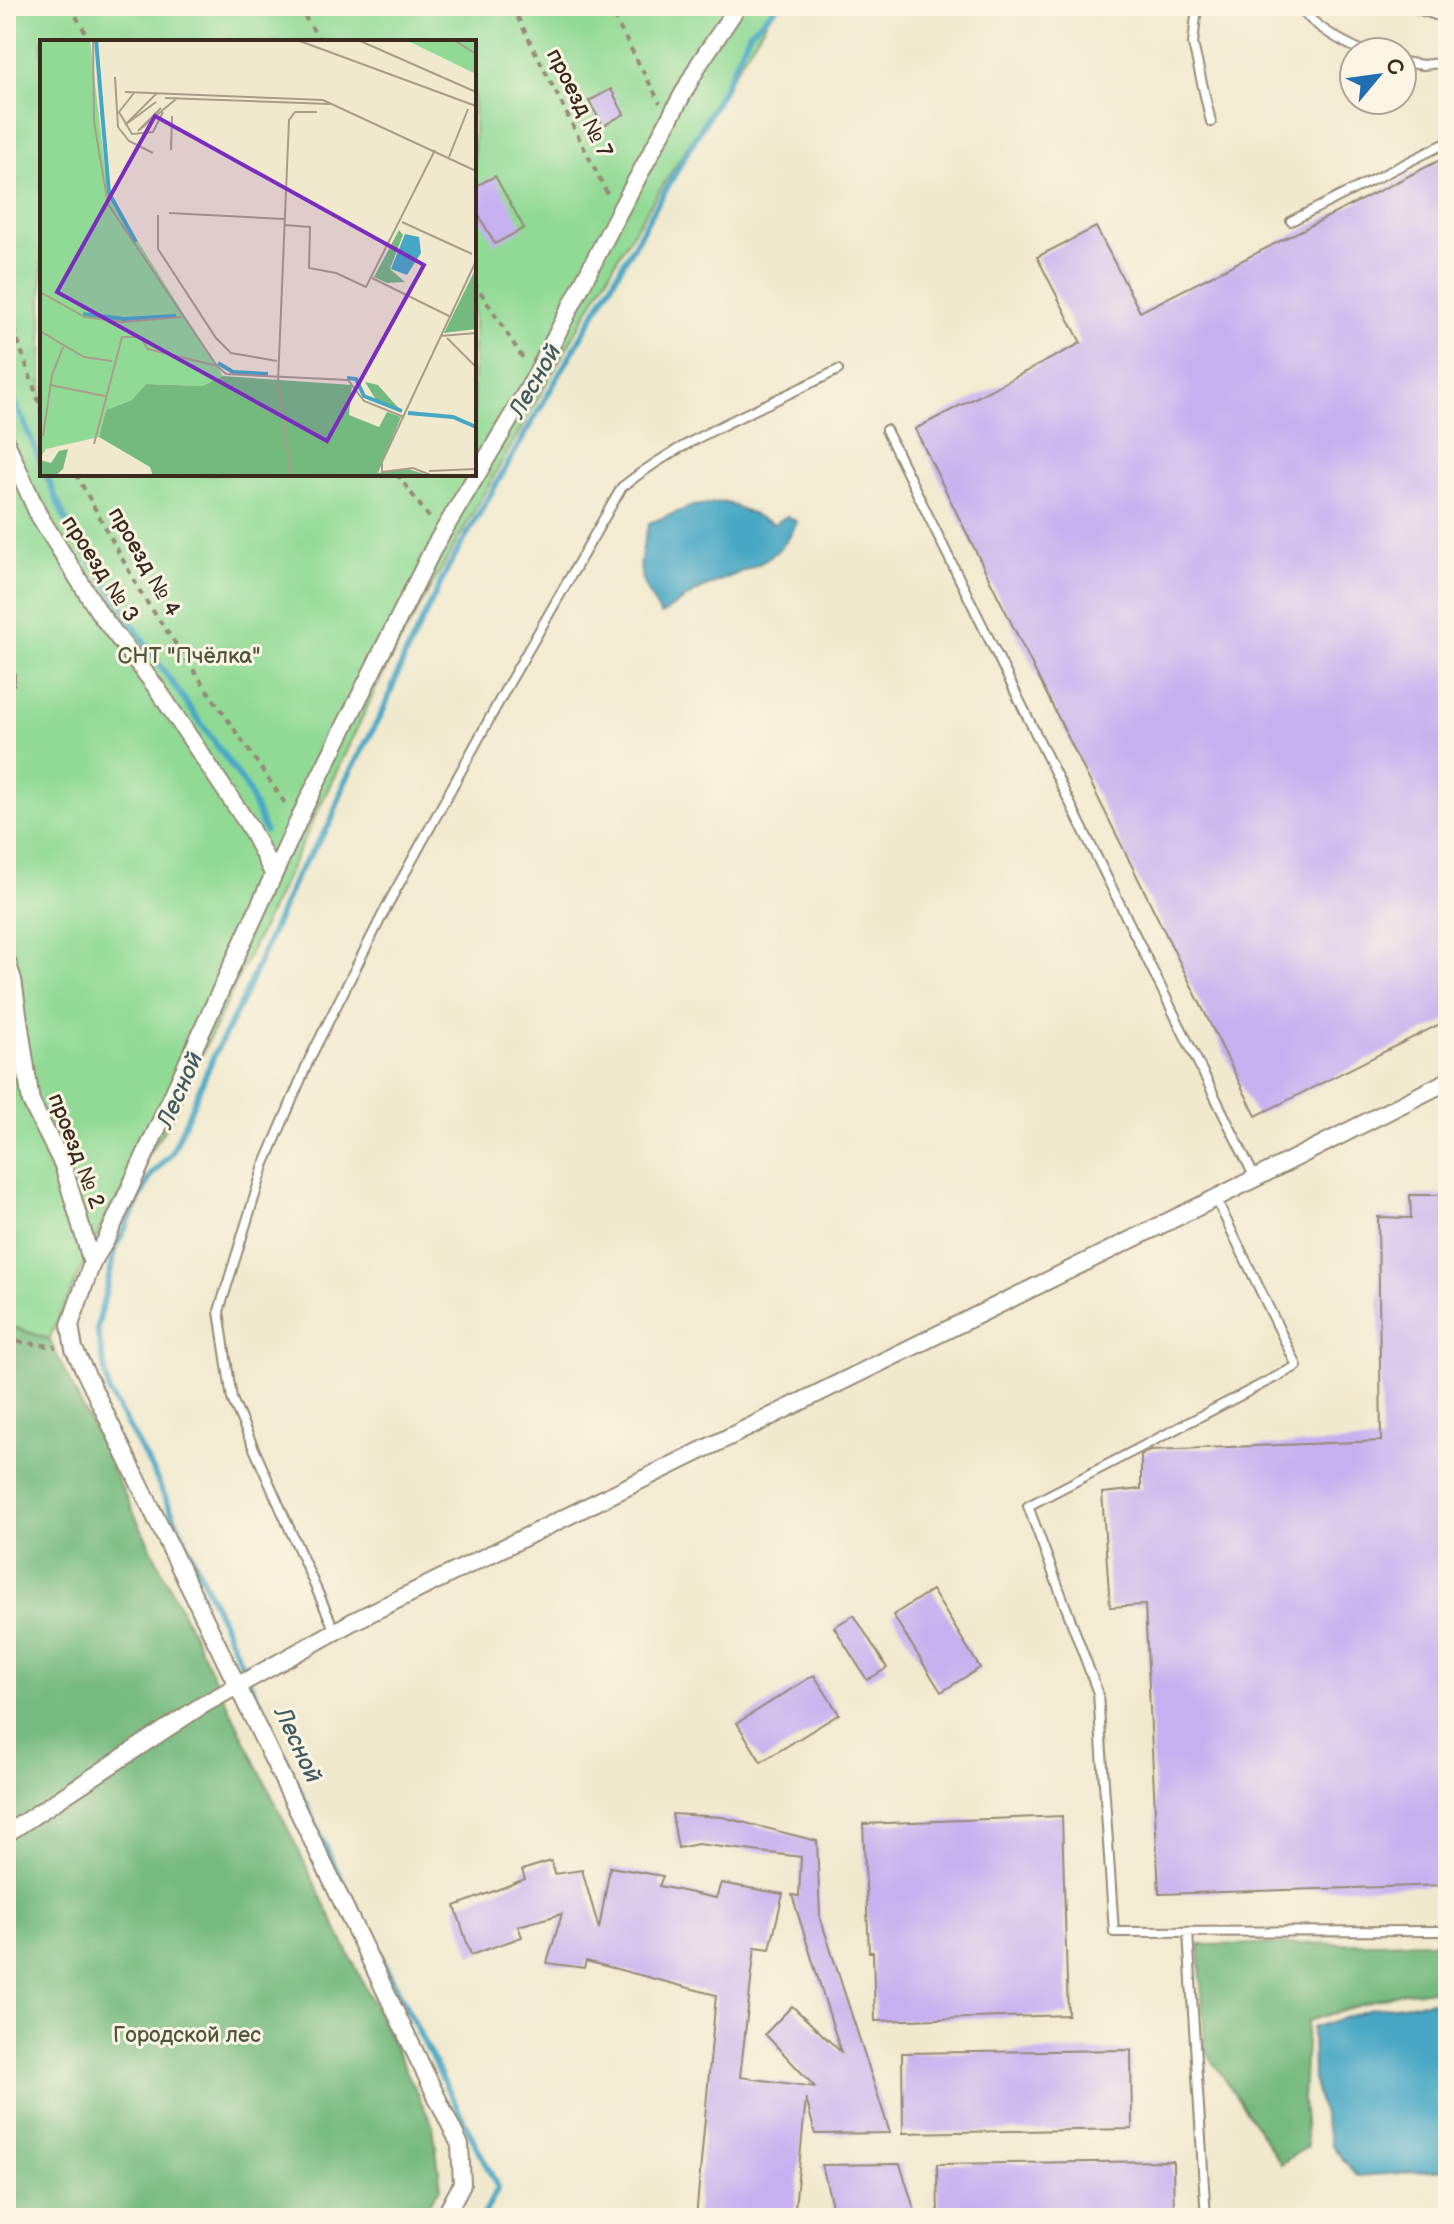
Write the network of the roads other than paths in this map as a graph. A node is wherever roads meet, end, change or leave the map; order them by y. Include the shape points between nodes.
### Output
1 (738, 6) edge
2 (1197, 6) edge
3 (1297, 6) edge
4 (1408, 6) edge
5 (1448, 19) edge
6 (1338, 39) edge
7 (1448, 62) edge
8 (1418, 64) edge
9 (1211, 122) dead end
10 (1448, 142) edge
11 (1291, 221) dead end
12 (838, 370) dead end
13 (886, 430) dead end
14 (6, 442) edge
15 (273, 873) junction
16 (6, 959) edge
17 (1448, 1081) edge
18 (1255, 1178) junction
19 (1216, 1198) junction
20 (92, 1263) junction
21 (335, 1631) junction
22 (237, 1686) junction
23 (6, 1834) edge
24 (1448, 1931) edge
25 (1188, 1933) junction
26 (444, 2218) edge
27 (1206, 2218) edge

1 - 15 street via 699,64 535,377 442,534
2 - 9 lane via 1193,44
3 - 6 lane
4 - 5 lane
7 - 8 lane
10 - 11 lane
12 - 21 lane via 712,432 622,487 387,906 309,1060 264,1166 219,1311 232,1399
13 - 18 lane
14 - 15 street, проезд № 3 via 38,514 92,602 249,826
15 - 20 street
16 - 20 street, проезд № 2 via 31,1102 63,1165
17 - 18 street
18 - 19 street
19 - 21 street
19 - 25 lane via 1297,1366 1028,1506 1098,1693 1114,1932
20 - 22 street via 70,1325 74,1349
21 - 22 street
22 - 23 street
22 - 26 street via 460,2145 462,2184
24 - 25 lane
25 - 27 lane

